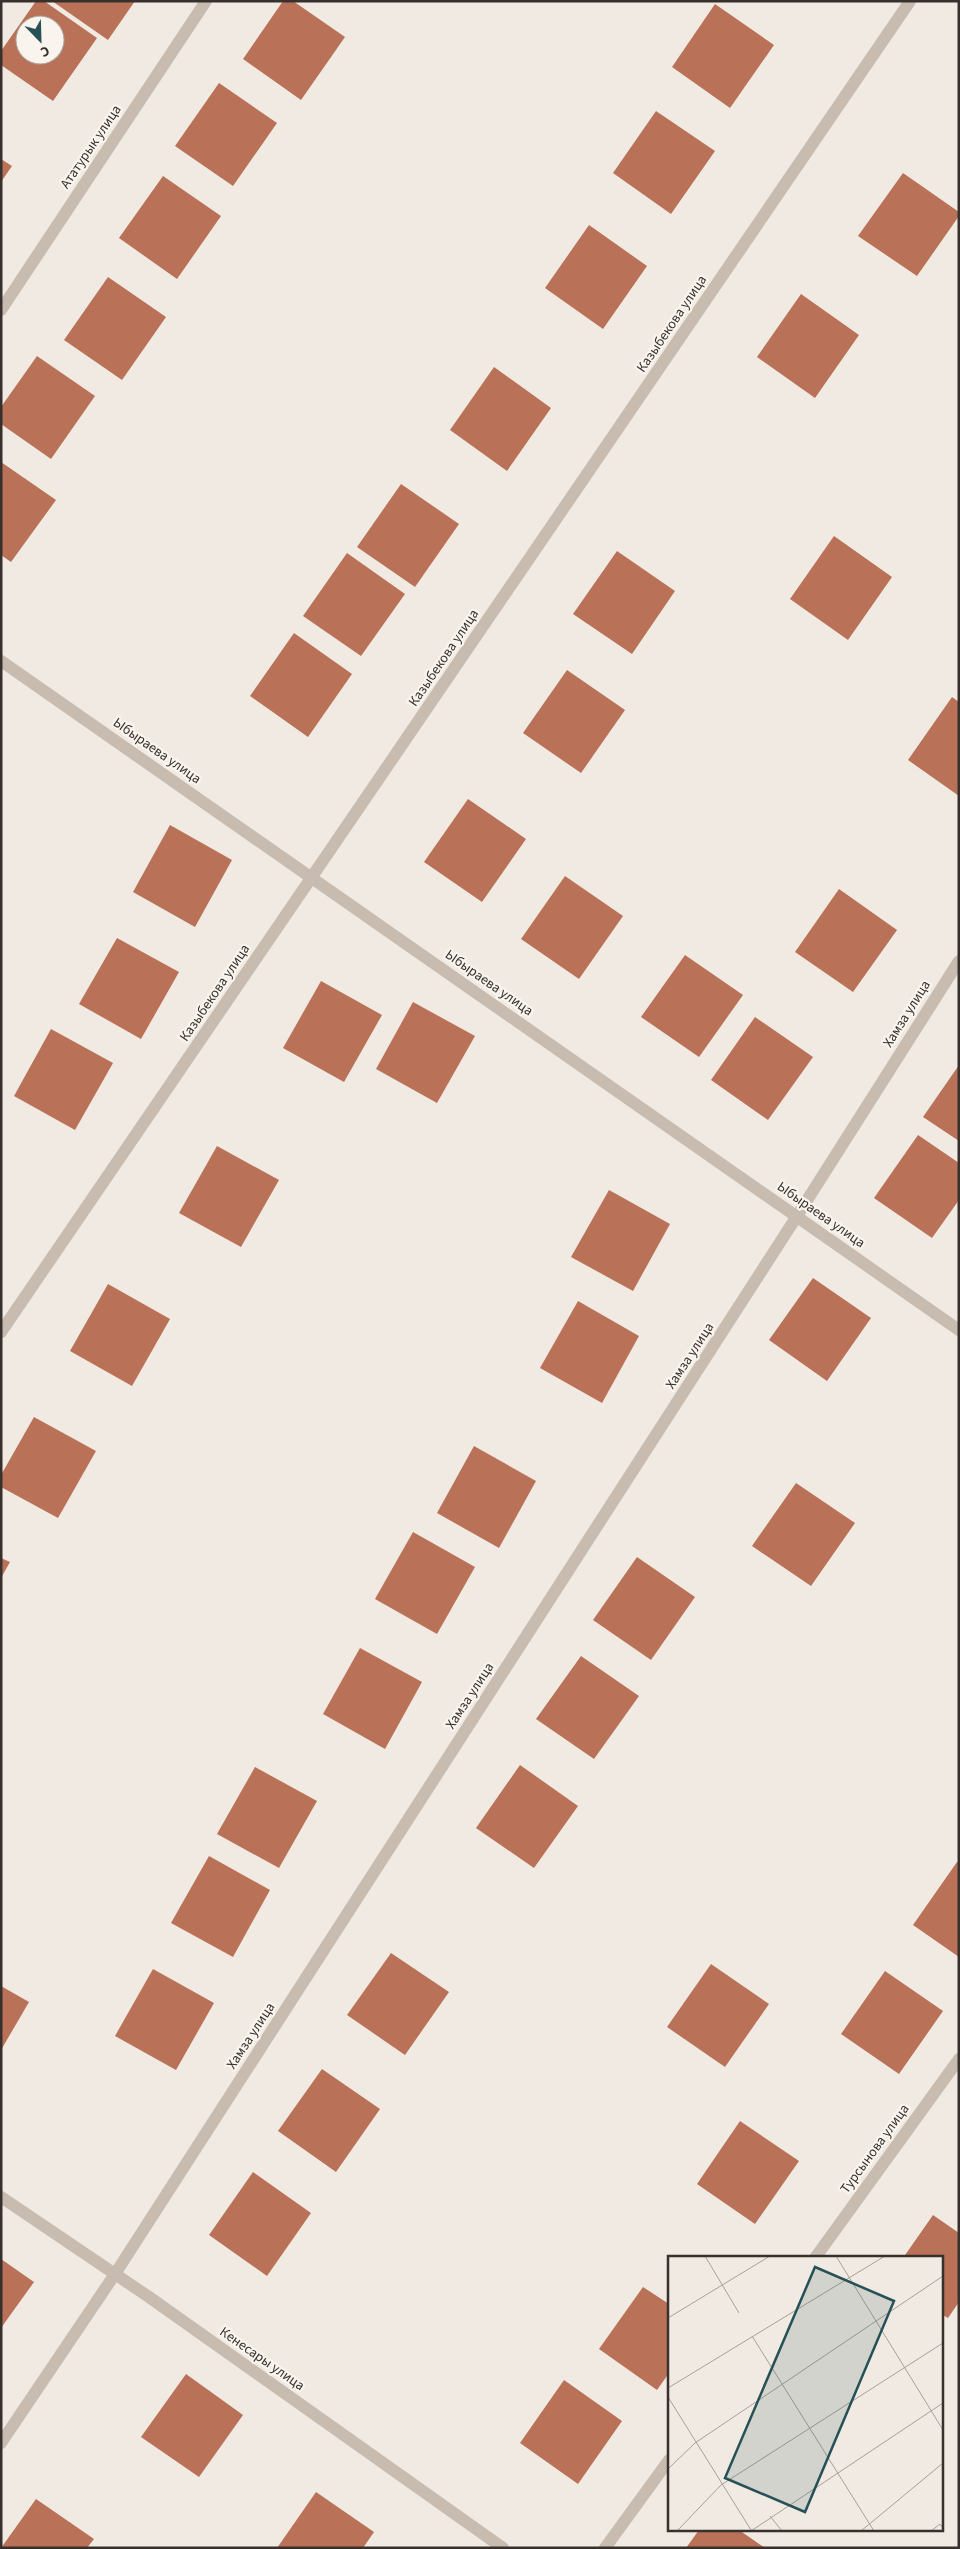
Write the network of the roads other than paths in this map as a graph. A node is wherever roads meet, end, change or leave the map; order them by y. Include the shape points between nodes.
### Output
1 (206, 1) edge
2 (910, 1) edge
3 (1, 310) edge
4 (1, 661) edge
5 (312, 878) junction
6 (959, 961) edge
7 (797, 1216) junction
8 (959, 1330) edge
9 (1, 1332) edge
10 (959, 2059) edge
11 (1, 2197) edge
12 (816, 2256) edge
13 (115, 2274) junction
14 (1, 2443) edge
15 (668, 2461) edge
16 (503, 2548) edge
17 (605, 2548) edge

1 - 3 street, Ататурык улица
2 - 5 street, Казыбекова улица
4 - 5 street, Ыбыраева улица
5 - 7 street, Ыбыраева улица
5 - 9 street, Казыбекова улица
6 - 7 street, Хамза улица
7 - 8 street, Ыбыраева улица
7 - 13 street, Хамза улица
10 - 12 street, Турсынова улица
11 - 13 street, Кенесары улица
13 - 14 street, Хамза улица
13 - 16 street, Кенесары улица
15 - 17 street

